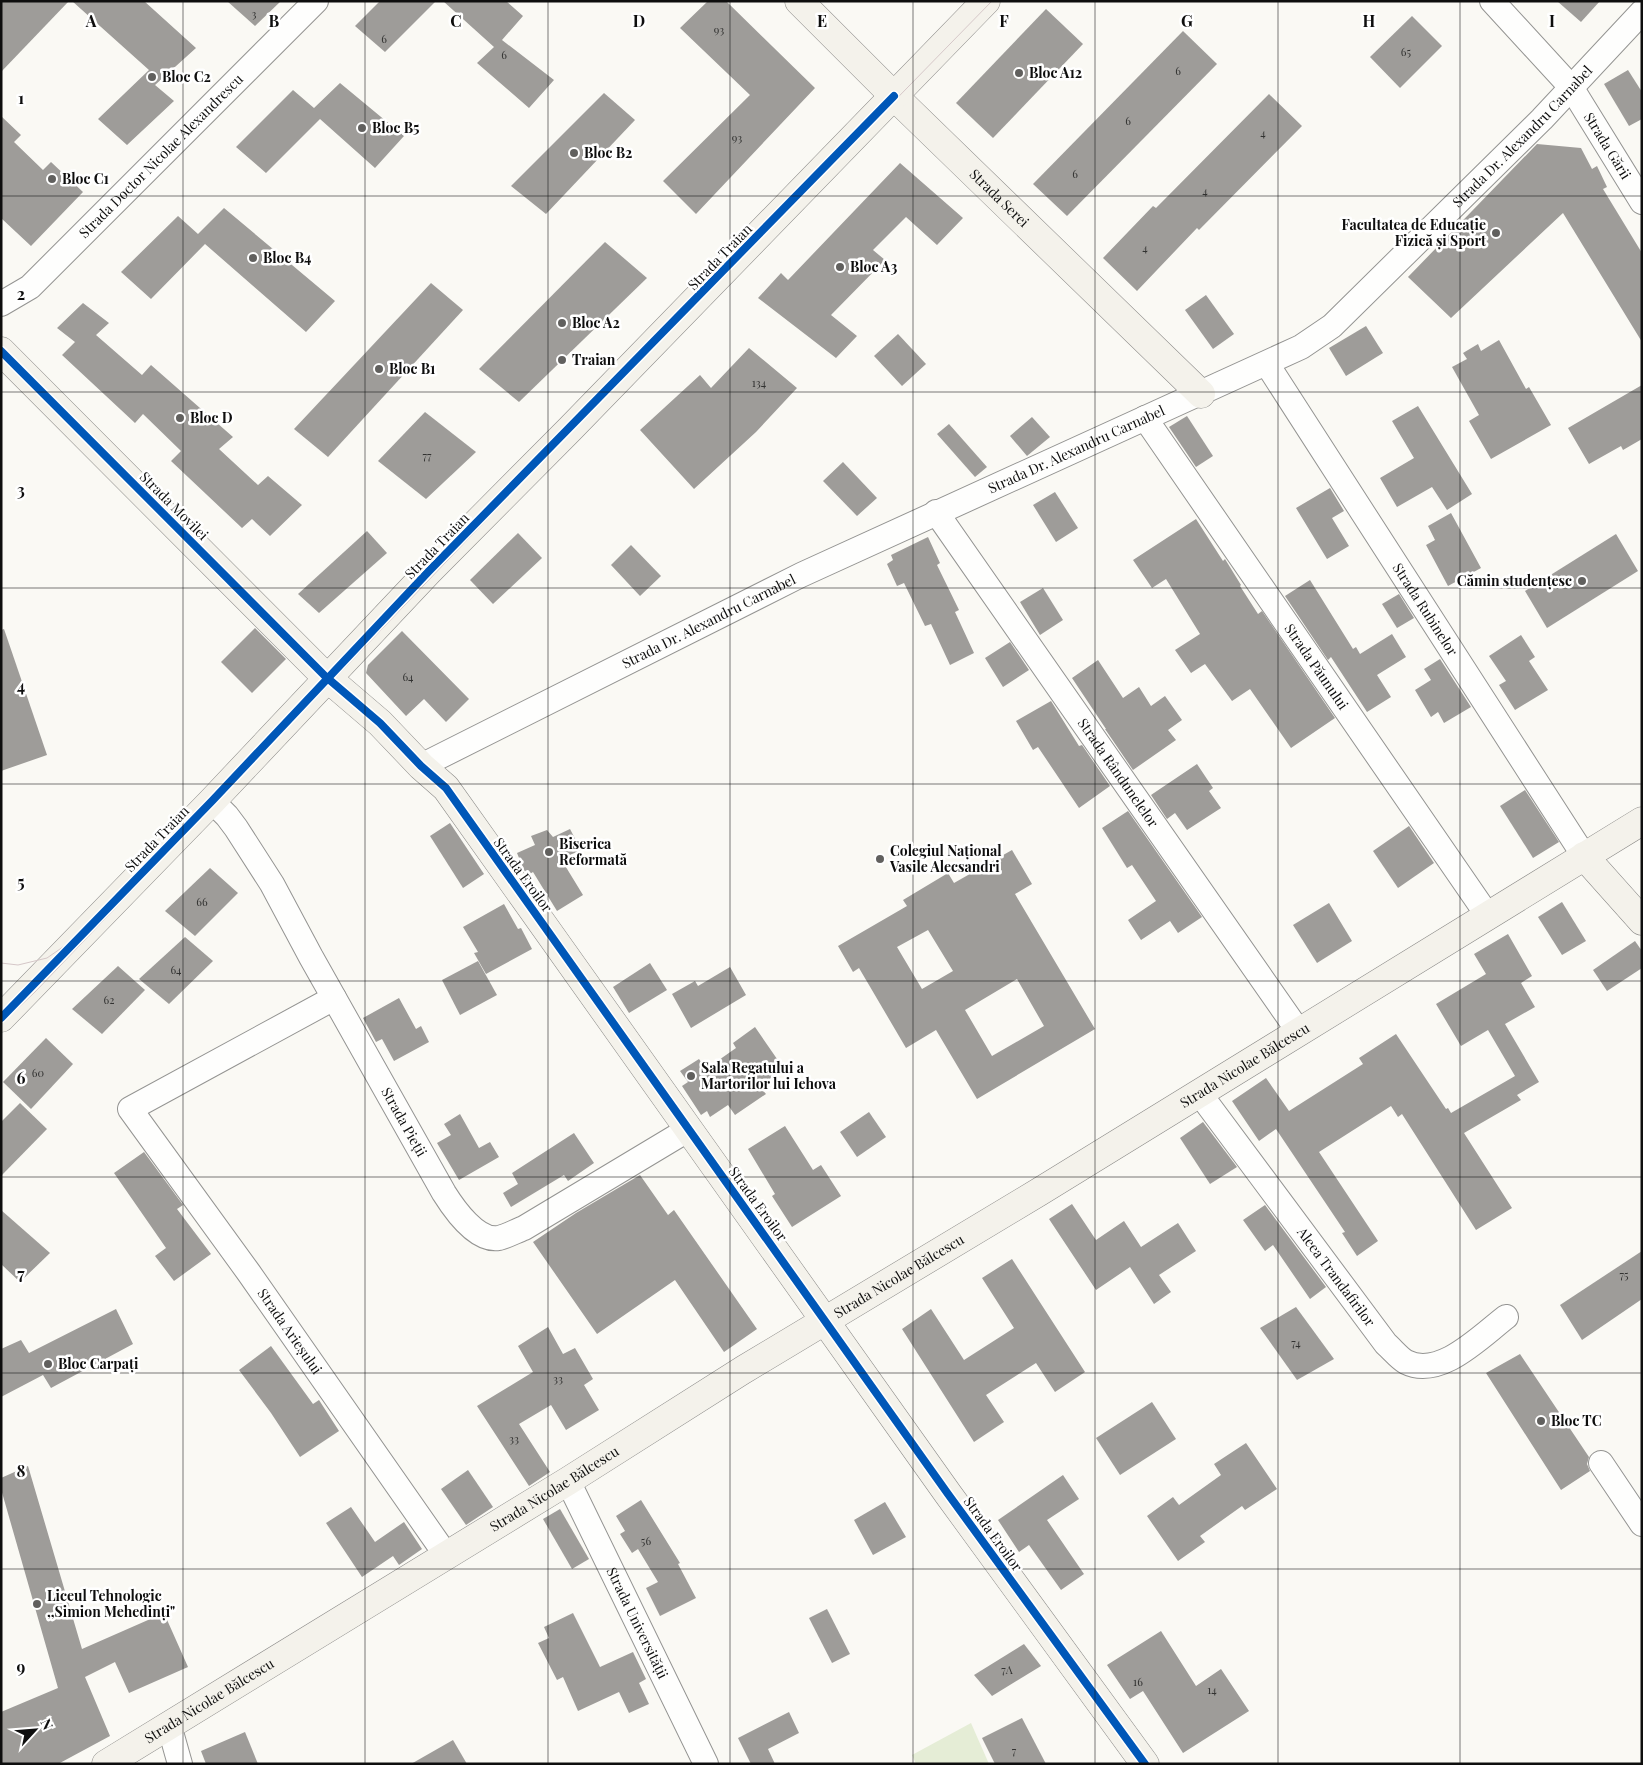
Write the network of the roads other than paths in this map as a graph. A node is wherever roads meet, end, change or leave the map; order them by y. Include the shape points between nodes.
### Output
1 (316, 1) edge
2 (800, 1) edge
3 (986, 1) edge
4 (1492, 1) edge
5 (1642, 12) edge
6 (1571, 87) junction
7 (894, 96) junction
8 (1642, 202) edge
9 (1, 304) edge
10 (1, 351) edge
11 (1267, 364) junction
12 (1200, 394) junction
13 (1145, 418) junction
14 (936, 512) junction
15 (329, 679) junction
16 (421, 766) junction
17 (212, 802) junction
18 (1642, 821) edge
19 (1584, 856) junction
20 (1488, 916) junction
21 (1642, 921) edge
22 (334, 998) junction
23 (1, 1018) edge
24 (1299, 1032) junction
25 (1200, 1094) junction
26 (689, 1129) junction
27 (1506, 1317) dead end
28 (825, 1320) junction
29 (1601, 1463) dead end
30 (568, 1481) junction
31 (1642, 1524) edge
32 (446, 1555) junction
33 (169, 1725) junction
34 (106, 1764) edge
35 (180, 1764) edge
36 (706, 1764) edge
37 (1145, 1764) edge

1 - 9 street, Strada Doctor Nicolae Alexandrescu via 30,286
2 - 7 main road, Strada Serei
3 - 7 main road, Strada Traian
4 - 6 street, Strada Gării
5 - 6 street, Strada Dr. Alexandru Carnabel
6 - 8 street, Strada Gării
6 - 11 street, Strada Dr. Alexandru Carnabel via 1332,326
7 - 12 main road, Strada Serei
7 - 15 main road, Strada Traian via 429,572
10 - 15 main road, Strada Movilei
11 - 12 street, Strada Dr. Alexandru Carnabel
11 - 19 street, Strada Rubinelor
12 - 13 street, Strada Dr. Alexandru Carnabel
13 - 14 street, Strada Dr. Alexandru Carnabel
13 - 20 street, Strada Păunului
14 - 16 street, Strada Dr. Alexandru Carnabel via 801,575
14 - 24 street, Strada Rândunelelor
15 - 16 main road, Strada Eroilor via 380,723
15 - 17 main road, Strada Traian
16 - 26 main road, Strada Eroilor via 446,788
17 - 22 street, Strada Pieții via 236,828 272,884
17 - 23 main road, Strada Traian
18 - 19 main road, Strada Nicolae Bălcescu
19 - 20 main road, Strada Nicolae Bălcescu
19 - 21 main road
20 - 24 main road, Strada Nicolae Bălcescu
22 - 26 street, Strada Pieții via 449,1200 467,1223 488,1238 498,1238 524,1228
22 - 32 street, Strada Arieșului via 130,1110 249,1273
24 - 25 main road, Strada Nicolae Bălcescu
25 - 27 street, Aleea Trandafirilor via 1386,1344 1405,1361 1422,1367 1443,1363
25 - 28 main road, Strada Nicolae Bălcescu
26 - 28 main road, Strada Eroilor
28 - 30 main road, Strada Nicolae Bălcescu
28 - 37 main road, Strada Eroilor
29 - 31 street
30 - 32 main road, Strada Nicolae Bălcescu
30 - 36 street, Strada Universității
32 - 33 main road, Strada Nicolae Bălcescu
33 - 34 main road, Strada Nicolae Bălcescu
33 - 35 street

